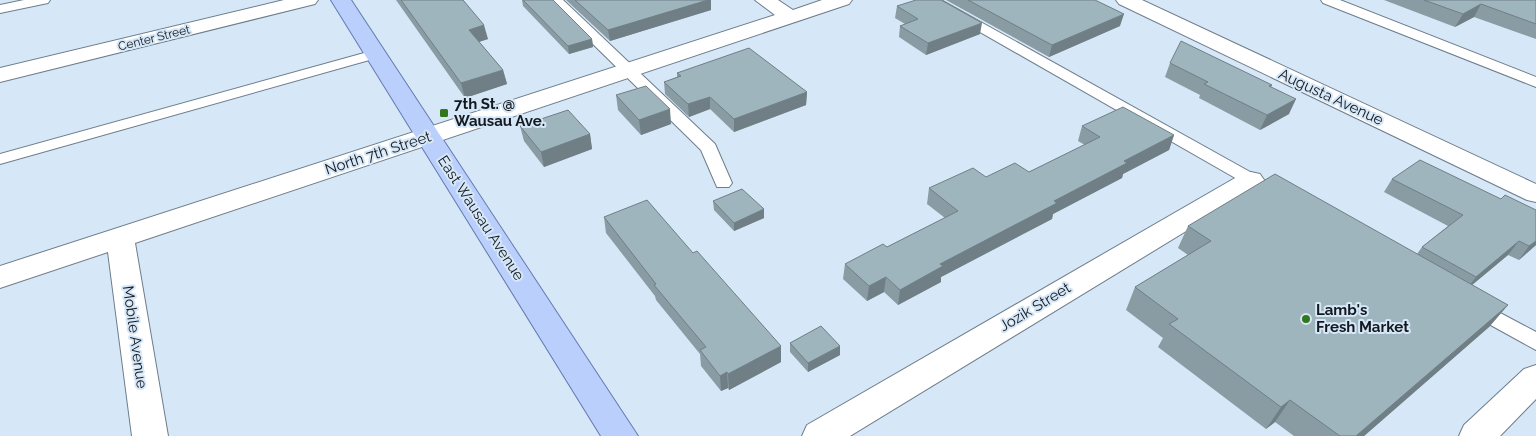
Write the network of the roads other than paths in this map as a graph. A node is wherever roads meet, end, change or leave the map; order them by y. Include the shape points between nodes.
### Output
1 (43, 0) edge
2 (308, 0) edge
3 (341, 0) edge
4 (555, 0) edge
5 (765, 0) edge
6 (842, 0) edge
7 (931, 0) edge
8 (1126, 0) edge
9 (1328, 0) edge
10 (0, 9) edge
11 (790, 17) junction
12 (375, 54) junction
13 (628, 70) junction
14 (0, 75) edge
15 (1536, 82) edge
16 (428, 136) junction
17 (0, 159) edge
18 (724, 183) dead end
19 (1264, 187) joint
20 (1536, 194) edge
21 (120, 238) junction
22 (0, 277) edge
23 (1462, 300) edge
24 (1536, 342) edge
25 (1536, 378) edge
26 (150, 436) edge
27 (620, 436) edge
28 (820, 436) edge
29 (1477, 436) edge

1 - 10 lane
2 - 14 street, Center Street
3 - 12 main road, East Wausau Avenue
4 - 13 lane
5 - 11 street
6 - 11 street, North 7th Street
7 - 19 lane
8 - 20 street, Augusta Avenue
9 - 15 lane
11 - 13 street, North 7th Street
12 - 16 main road, East Wausau Avenue
12 - 17 lane
13 - 16 street, North 7th Street
13 - 18 lane via 709,148
16 - 21 street, North 7th Street
16 - 27 main road, East Wausau Avenue
19 - 28 street, Jozik Street
21 - 22 street, North 7th Street
21 - 26 street, Mobile Avenue
23 - 24 lane
25 - 29 street

